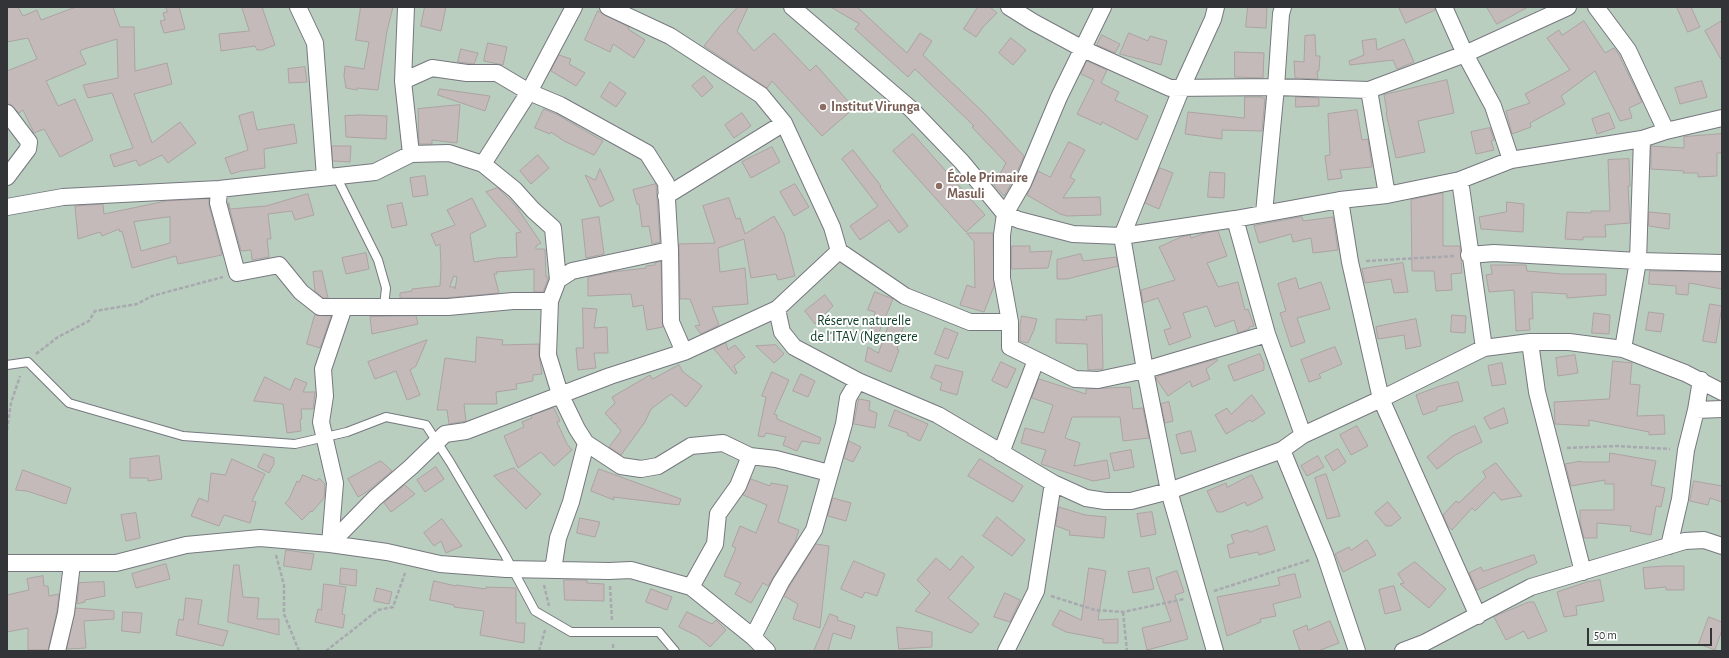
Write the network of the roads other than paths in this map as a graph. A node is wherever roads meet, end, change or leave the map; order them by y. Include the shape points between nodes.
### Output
1 (298, 7) edge
2 (406, 7) edge
3 (574, 7) edge
4 (608, 7) edge
5 (792, 7) edge
6 (1009, 7) edge
7 (1103, 7) edge
8 (1216, 7) edge
9 (1283, 7) edge
10 (1444, 7) edge
11 (1568, 7) edge
12 (1596, 7) edge
13 (1083, 49) junction
14 (1465, 54) junction
15 (403, 81) junction
16 (1182, 87) junction
17 (1276, 87) junction
18 (1369, 90) junction
19 (529, 92) junction
20 (7, 113) edge
21 (1722, 118) edge
22 (784, 123) junction
23 (1666, 130) junction
24 (1642, 139) junction
25 (411, 154) junction
26 (1511, 160) junction
27 (482, 164) junction
28 (7, 177) edge
29 (331, 177) junction
30 (1460, 180) junction
31 (219, 189) junction
32 (1387, 195) junction
33 (666, 196) junction
34 (1340, 200) junction
35 (7, 207) edge
36 (1264, 213) junction
37 (1005, 214) junction
38 (1235, 219) junction
39 (1122, 236) junction
40 (670, 250) junction
41 (839, 251) junction
42 (1469, 255) junction
43 (1638, 262) junction
44 (1722, 262) edge
45 (558, 280) junction
46 (550, 301) junction
47 (384, 306) junction
48 (344, 307) junction
49 (777, 309) junction
50 (1010, 322) junction
51 (1267, 334) junction
52 (1530, 342) junction
53 (1484, 348) junction
54 (1623, 349) junction
55 (684, 352) junction
56 (1036, 360) junction
57 (7, 364) edge
58 (1145, 370) junction
59 (1700, 380) junction
60 (858, 381) junction
61 (1722, 392) edge
62 (560, 394) junction
63 (1380, 399) junction
64 (1722, 409) edge
65 (1696, 410) junction
66 (1303, 435) junction
67 (324, 437) junction
68 (437, 442) junction
69 (586, 443) junction
70 (1282, 450) junction
71 (1001, 453) junction
72 (750, 456) junction
73 (829, 473) junction
74 (1053, 483) junction
75 (1169, 490) junction
76 (330, 544) junction
77 (1669, 546) junction
78 (1722, 546) edge
79 (7, 563) edge
80 (72, 564) junction
81 (513, 569) junction
82 (553, 570) junction
83 (1583, 572) junction
84 (691, 587) junction
85 (1478, 616) junction
86 (753, 637) junction
87 (57, 651) edge
88 (674, 651) edge
89 (767, 651) edge
90 (1006, 651) edge
91 (1215, 651) edge
92 (1357, 651) edge
93 (1403, 651) edge

1 - 29 street via 315,43
2 - 15 street
3 - 19 street
4 - 22 street via 670,36 760,96
5 - 37 street via 912,109 962,162
6 - 13 street
7 - 13 street
8 - 16 street
9 - 17 street via 1280,14
10 - 14 street
11 - 14 street
12 - 23 street via 1628,50
13 - 16 street via 1170,88
13 - 37 street via 1059,97 1023,183
14 - 18 street
14 - 26 street via 1493,106
15 - 19 street via 432,68 467,73 497,73
15 - 25 street
16 - 17 street
16 - 39 street
17 - 18 street
17 - 36 street
18 - 32 street
19 - 27 street
19 - 33 street via 560,105 647,153 666,183
20 - 28 street via 29,142 28,149
21 - 23 street
22 - 33 street
22 - 41 street via 832,227
23 - 24 street
24 - 26 street
24 - 43 street
25 - 27 street via 449,152
25 - 29 street via 375,172
26 - 30 street
27 - 45 street via 515,190 554,228
29 - 31 street
29 - 47 lane via 378,260 386,288
30 - 32 street
30 - 42 street
31 - 35 street via 63,197
31 - 48 street via 218,203 237,273 279,265 301,292 320,307
32 - 34 street
33 - 40 street
34 - 36 street
34 - 63 street via 1350,262
36 - 38 street
37 - 39 street via 1073,234
37 - 50 street via 1002,235 1002,278
38 - 39 street
38 - 51 street
39 - 58 street
40 - 45 street via 572,271
40 - 55 street via 671,322
41 - 49 street
41 - 50 street via 905,296 970,322
42 - 43 street via 1494,254
42 - 53 street
43 - 44 street
43 - 54 street
45 - 46 street
46 - 47 street via 513,301 448,307
46 - 62 street via 548,356
47 - 48 street
48 - 67 street via 323,369
49 - 55 street
49 - 60 street via 782,332 794,348
50 - 56 street via 1010,347
51 - 58 street
51 - 66 street
52 - 53 street
52 - 54 street via 1570,342
52 - 83 street via 1537,392
53 - 63 street
54 - 59 street
55 - 62 street
56 - 58 street via 1074,379 1098,380
56 - 71 street
57 - 67 lane via 28,362 69,403 183,436 295,444
58 - 75 street
59 - 61 street
59 - 65 street
60 - 71 street via 938,415
60 - 73 street via 848,398 844,424
62 - 68 street via 466,431 445,434
62 - 69 street via 576,429
63 - 66 street
63 - 85 street
64 - 65 street
65 - 77 street via 1686,450 1680,500
66 - 70 street
67 - 68 lane via 347,432 386,417 426,425
67 - 76 street via 335,483
68 - 76 street via 375,498
68 - 81 lane
69 - 72 street via 621,466 641,469 658,466 691,446 707,444 722,444
69 - 82 street via 571,502 558,538
70 - 75 street
70 - 92 street via 1325,555
71 - 74 street
72 - 73 street via 776,459
72 - 84 street via 738,486 718,514 715,544
73 - 86 street via 814,530 781,582
74 - 75 street via 1086,498 1105,501 1130,500
74 - 90 street via 1036,591
75 - 91 street
76 - 80 street via 260,538 186,545 116,563
76 - 81 street via 387,552 440,564
77 - 78 street via 1686,541 1704,540
77 - 83 street
79 - 80 street
80 - 87 street via 66,613
81 - 82 street
81 - 88 lane via 535,610 571,632 659,632
82 - 84 street via 631,570
83 - 85 street via 1531,587
84 - 86 street
85 - 93 street
86 - 89 street

